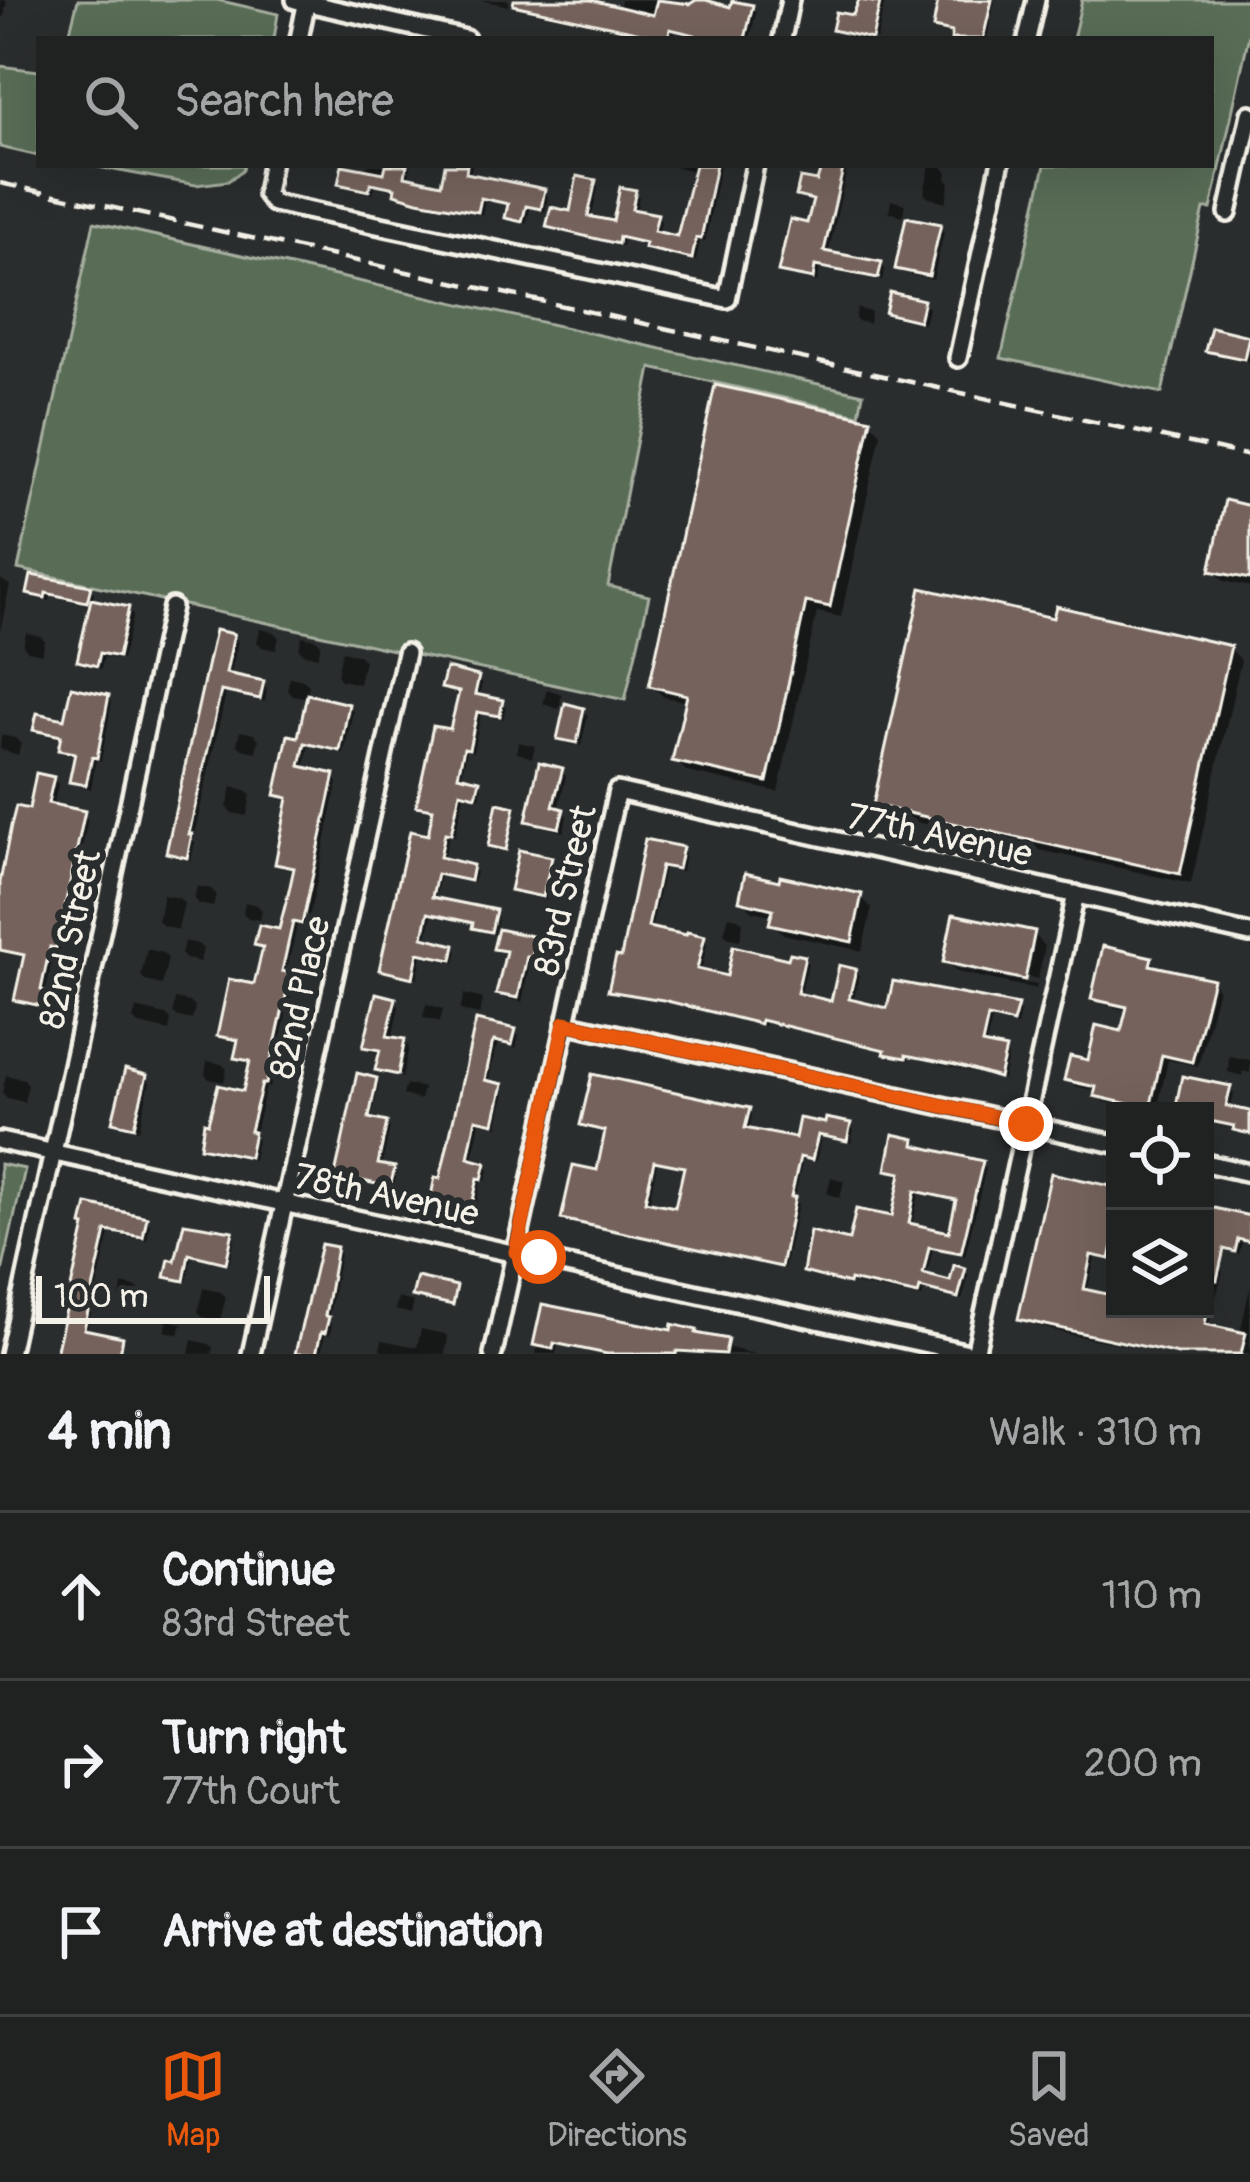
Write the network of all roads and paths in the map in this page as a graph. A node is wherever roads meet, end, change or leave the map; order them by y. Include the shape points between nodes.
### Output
1 (790, 0) edge
2 (1036, 0) edge
3 (303, 1) edge
4 (299, 36) edge
5 (453, 36) edge
6 (783, 36) edge
7 (1028, 36) edge
8 (1250, 113) edge
9 (270, 168) edge
10 (754, 168) edge
11 (999, 168) edge
12 (1228, 213) dead end
13 (958, 358) dead end
14 (172, 607) dead end
15 (406, 653) dead end
16 (617, 791) joint
17 (1076, 894) junction
18 (1250, 934) edge
19 (565, 1023) junction
20 (1026, 1124) junction
21 (0, 1141) edge
22 (1106, 1142) edge
23 (53, 1151) junction
24 (1214, 1165) edge
25 (1250, 1173) edge
26 (284, 1203) junction
27 (516, 1252) junction
28 (9, 1354) edge
29 (251, 1354) edge
30 (493, 1354) edge
31 (974, 1354) edge

1 - 6 street
2 - 7 street
3 - 4 street
3 - 5 street
8 - 12 street
9 - 10 street via 266,194 273,202 727,299
11 - 13 street
14 - 23 street, 82nd Street
15 - 26 street, 82nd Place
16 - 17 street, 77th Avenue
16 - 19 street, 83rd Street
17 - 18 street, 77th Avenue
17 - 20 street
19 - 20 street
19 - 27 street, 83rd Street
20 - 22 street
20 - 31 street
21 - 23 street, 78th Avenue
23 - 26 street, 78th Avenue
23 - 28 street, 82nd Street
24 - 25 street
26 - 27 street, 78th Avenue
26 - 29 street, 82nd Place
27 - 30 street, 83rd Street
27 - 31 street, 78th Avenue

